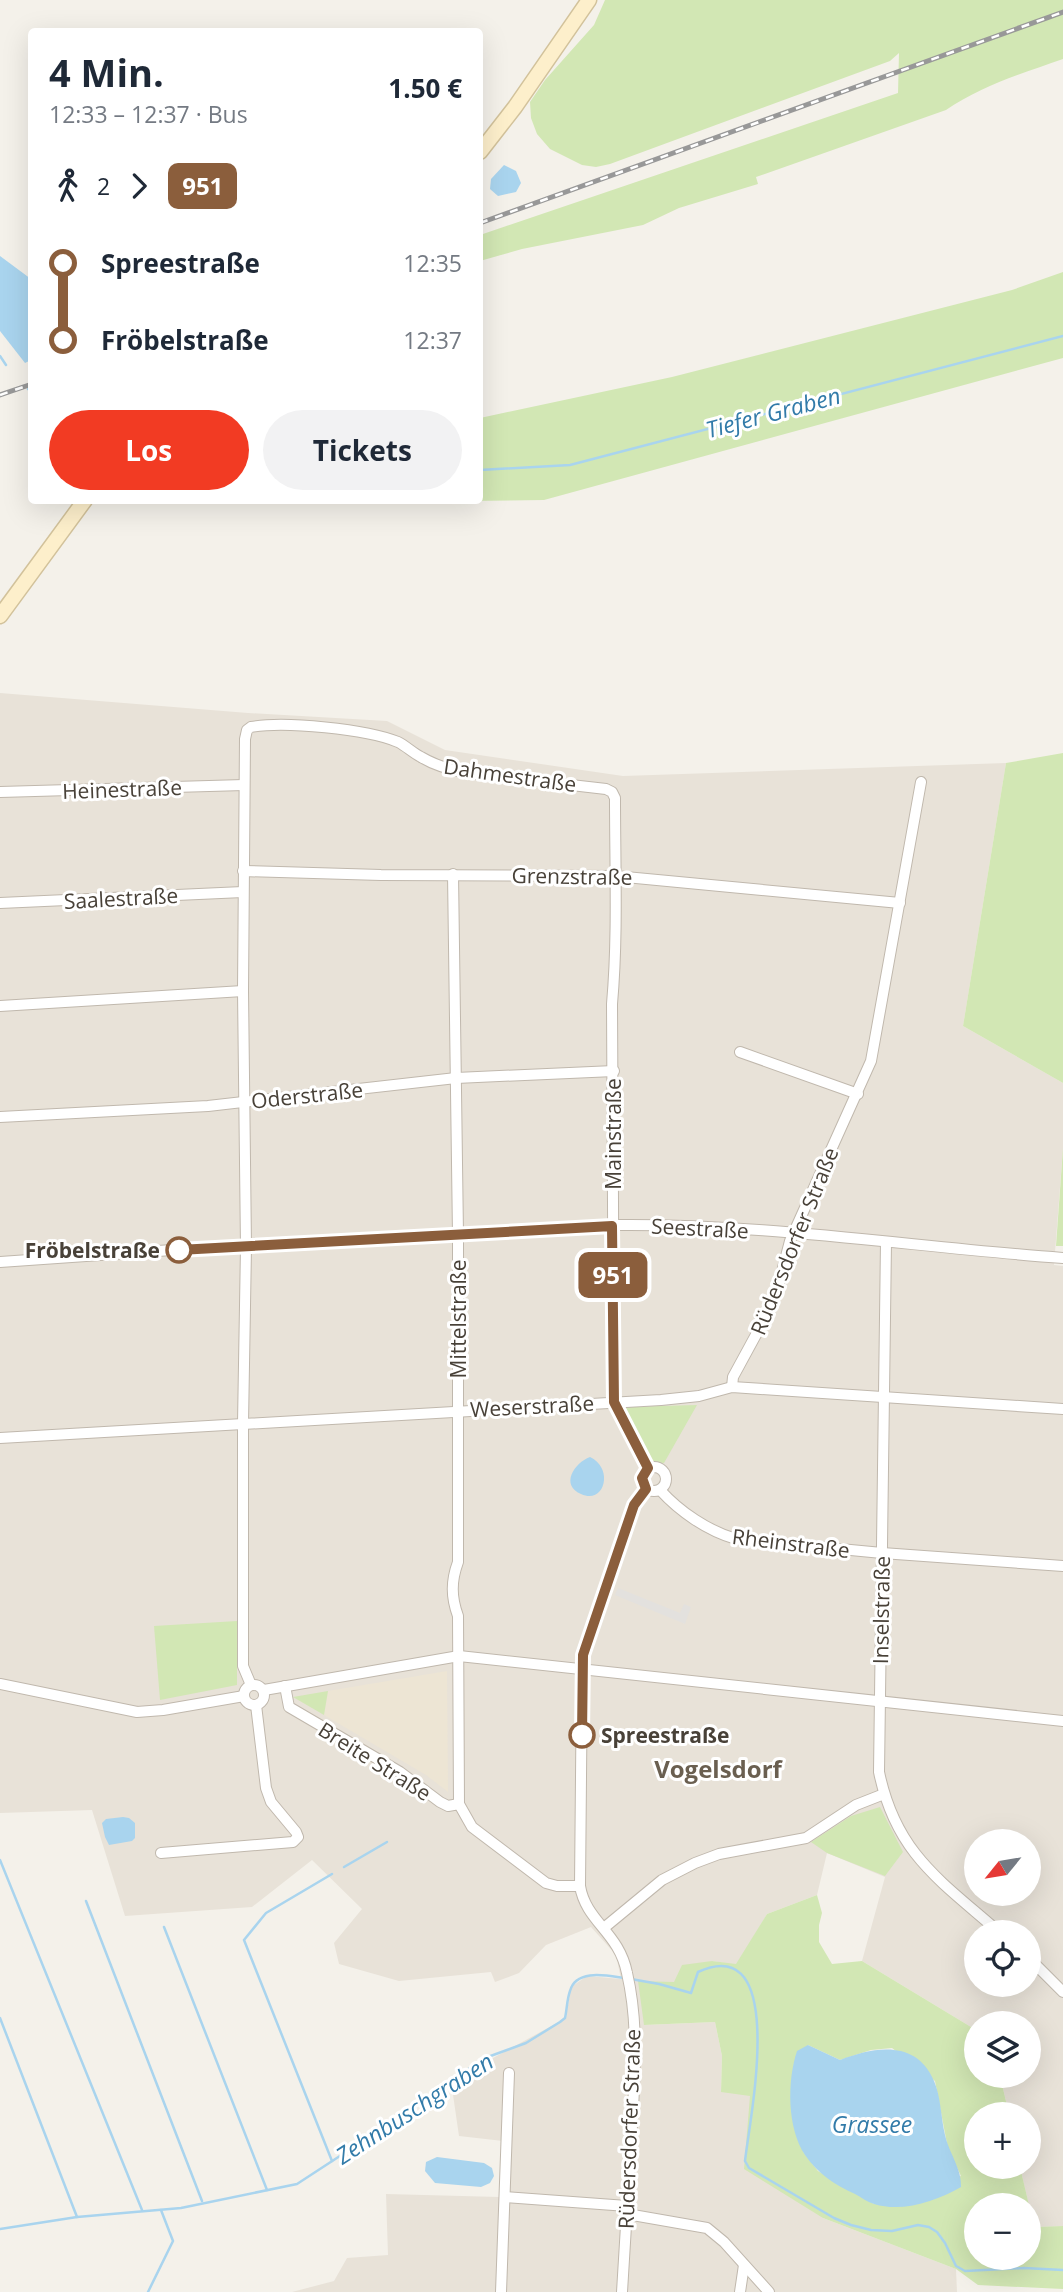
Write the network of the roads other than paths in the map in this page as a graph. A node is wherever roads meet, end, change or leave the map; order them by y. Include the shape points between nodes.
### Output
1 (589, 0) edge
2 (483, 148) edge
3 (82, 504) edge
4 (0, 616) edge
5 (922, 782) dead end
6 (244, 785) junction
7 (0, 792) edge
8 (612, 792) joint
9 (243, 871) junction
10 (453, 874) junction
11 (615, 876) junction
12 (243, 892) junction
13 (900, 903) junction
14 (0, 904) edge
15 (243, 991) junction
16 (0, 1006) edge
17 (740, 1052) dead end
18 (614, 1071) junction
19 (456, 1079) junction
20 (858, 1094) junction
21 (244, 1101) junction
22 (0, 1117) edge
23 (612, 1226) junction
24 (793, 1234) junction
25 (458, 1235) junction
26 (886, 1242) junction
27 (246, 1247) junction
28 (1063, 1258) edge
29 (0, 1262) edge
30 (732, 1387) junction
31 (883, 1396) junction
32 (614, 1402) junction
33 (1063, 1409) edge
34 (457, 1410) junction
35 (243, 1423) junction
36 (0, 1438) edge
37 (648, 1468) junction
38 (646, 1489) junction
39 (660, 1490) junction
40 (882, 1553) junction
41 (1063, 1566) edge
42 (459, 1656) junction
43 (582, 1669) junction
44 (0, 1684) edge
45 (251, 1685) junction
46 (285, 1686) junction
47 (264, 1690) junction
48 (244, 1696) junction
49 (880, 1702) junction
50 (256, 1705) junction
51 (1063, 1721) edge
52 (884, 1794) junction
53 (459, 1804) junction
54 (161, 1853) dead end
55 (580, 1886) junction
56 (984, 1920) edge
57 (605, 1927) junction
58 (1041, 1970) edge
59 (1063, 1992) edge
60 (509, 2073) dead end
61 (506, 2197) junction
62 (627, 2210) junction
63 (744, 2265) junction
64 (501, 2292) edge
65 (622, 2292) edge
66 (740, 2292) edge
67 (769, 2292) edge

1 - 2 main road
3 - 4 main road
5 - 13 street, Rüdersdorfer Straße
6 - 7 street, Heinestraße
6 - 8 street, Dahmestraße via 247,730 257,726 321,727 402,744 447,769
6 - 9 street
8 - 11 street, Mainstraße
9 - 10 street, Grenzstraße
9 - 12 street
10 - 11 street, Grenzstraße
10 - 19 street, Mittelstraße
11 - 13 street, Grenzstraße
11 - 18 street, Mainstraße
12 - 14 street, Saalestraße
12 - 15 street
13 - 20 street, Rüdersdorfer Straße via 871,1061
15 - 16 street
15 - 21 street
17 - 20 street
18 - 19 street, Oderstraße
18 - 23 street, Mainstraße
19 - 21 street, Oderstraße
19 - 25 street, Mittelstraße
20 - 24 street, Rüdersdorfer Straße
21 - 22 street, Oderstraße
21 - 27 street
23 - 24 street, Seestraße via 689,1225
23 - 25 street, Seestraße
23 - 32 street, Mainstraße
24 - 26 street, Seestraße
24 - 30 street, Rüdersdorfer Straße via 778,1287
25 - 27 street, Seestraße
25 - 34 street, Mittelstraße
26 - 28 street, Seestraße
26 - 31 street, Inselstraße
27 - 29 street, Seestraße
27 - 35 street
30 - 31 street, Weserstraße
30 - 32 street, Weserstraße via 699,1396
31 - 33 street, Weserstraße
31 - 40 street, Inselstraße
32 - 34 street, Weserstraße
32 - 37 street, Mainstraße
34 - 35 street, Weserstraße
34 - 42 street, Mittelstraße via 458,1562 453,1601
35 - 36 street, Weserstraße
35 - 45 street via 243,1666
37 - 38 street via 642,1478
37 - 39 street via 660,1468 665,1474
38 - 39 street
38 - 43 street, Rüdersdorfer Straße via 634,1505 589,1635
39 - 40 street, Rheinstraße via 722,1535
40 - 41 street, Rheinstraße
40 - 49 street, Inselstraße
42 - 43 street
42 - 46 street
42 - 53 street, Mittelstraße
43 - 49 street
43 - 55 street, Rüdersdorfer Straße
44 - 48 street via 137,1712
45 - 47 street
45 - 48 street
46 - 47 street
46 - 53 street, Breite Straße via 289,1707 400,1772 440,1802
47 - 50 street via 264,1700
48 - 50 street
49 - 51 street
49 - 52 street, Inselstraße via 878,1760
50 - 54 street via 266,1788 298,1837 293,1842
52 - 56 street, Inselstraße via 919,1859 950,1893
52 - 57 street via 856,1805 806,1838 719,1854 695,1863 662,1880
53 - 55 street, Breite Straße via 472,1827 546,1883
55 - 57 street, Rüdersdorfer Straße via 587,1910
57 - 62 street, Rüdersdorfer Straße via 619,1946 630,1985 635,2064
58 - 59 street
60 - 61 street
61 - 62 street
61 - 64 street
62 - 63 street via 707,2228
62 - 65 street, Rüdersdorfer Straße
63 - 66 street
63 - 67 street

